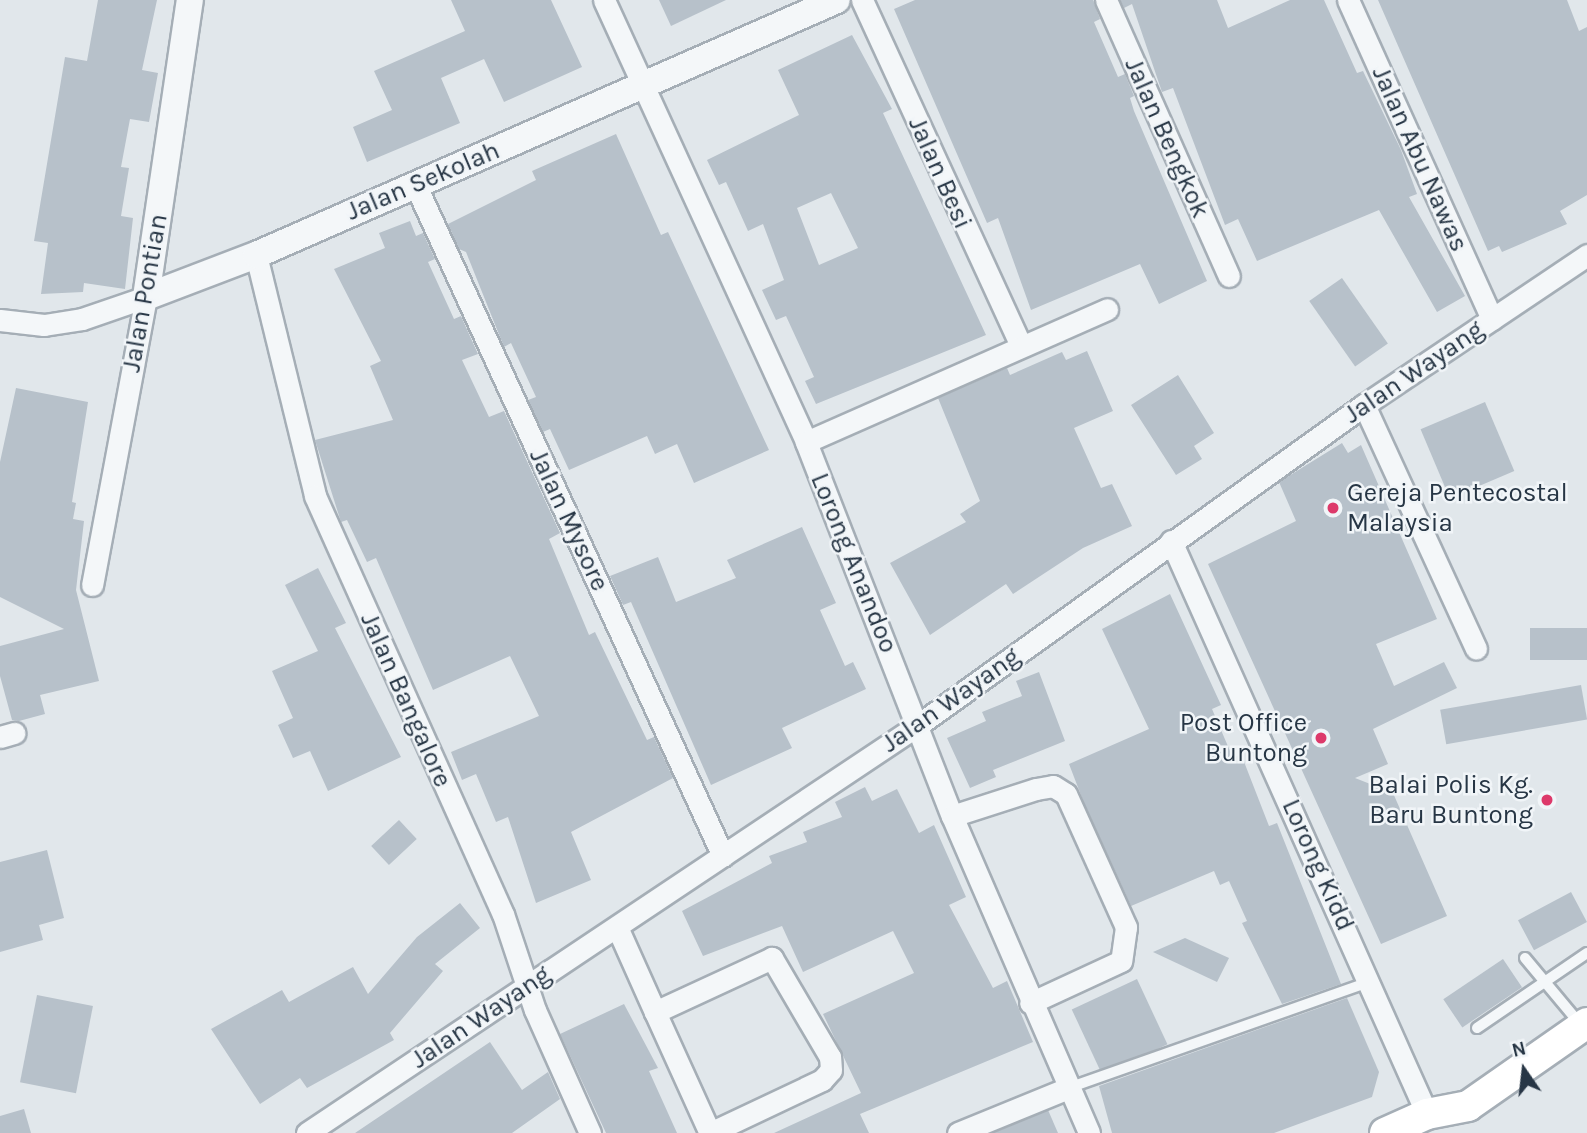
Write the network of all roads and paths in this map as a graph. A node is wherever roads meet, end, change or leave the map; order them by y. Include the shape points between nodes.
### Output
1 (190, 0) edge
2 (604, 0) edge
3 (837, 0) edge
4 (862, 0) edge
5 (1106, 0) edge
6 (1348, 0) edge
7 (643, 88) junction
8 (415, 184) junction
9 (256, 255) junction
10 (1587, 255) edge
11 (1229, 276) dead end
12 (146, 297) junction
13 (1107, 309) dead end
14 (1492, 319) junction
15 (0, 320) edge
16 (1021, 345) junction
17 (1364, 405) junction
18 (806, 442) junction
19 (1171, 541) junction
20 (92, 585) dead end
21 (1476, 648) dead end
22 (918, 725) junction
23 (952, 816) junction
24 (723, 856) junction
25 (617, 927) junction
26 (1587, 953) edge
27 (1525, 958) dead end
28 (1371, 981) junction
29 (1546, 981) junction
30 (527, 987) junction
31 (1030, 1003) junction
32 (655, 1012) junction
33 (1582, 1018) edge
34 (1477, 1028) dead end
35 (1068, 1088) junction
36 (1427, 1114) junction
37 (307, 1133) edge
38 (590, 1133) edge
39 (710, 1133) edge
40 (958, 1133) edge
41 (1089, 1133) edge
42 (1385, 1133) edge

1 - 12 street, Jalan Pontian
2 - 7 street, Lorong Anandoo
3 - 7 street, Jalan Sekolah
4 - 16 street, Jalan Besi
5 - 11 street, Jalan Bengkok
6 - 14 street, Jalan Abu Nawas
7 - 8 street, Jalan Sekolah
7 - 18 street, Lorong Anandoo
8 - 9 street, Jalan Sekolah
8 - 24 street, Jalan Mysore
9 - 12 street, Jalan Sekolah
9 - 30 street, Jalan Bangalore via 315,496 503,915
10 - 14 street, Jalan Wayang
12 - 15 street, Jalan Sekolah via 69,321 18,325
12 - 20 street, Jalan Pontian
13 - 16 street
14 - 17 street, Jalan Wayang
16 - 18 street
17 - 19 street, Jalan Wayang
17 - 21 street
18 - 22 street, Lorong Anandoo
19 - 22 street, Jalan Wayang
19 - 28 street, Lorong Kidd
22 - 23 street, Lorong Anandoo
22 - 24 street, Jalan Wayang
23 - 31 street, Lorong Anandoo
23 - 31 street via 1035,789 1053,786 1066,793 1126,927 1121,961
24 - 25 street, Jalan Wayang
25 - 30 street, Jalan Wayang
25 - 32 street
26 - 29 lane
27 - 29 lane
28 - 35 lane
28 - 36 street, Lorong Kidd
29 - 33 lane
29 - 34 lane
30 - 37 street, Jalan Wayang
30 - 38 street, Jalan Bangalore
31 - 35 street, Lorong Anandoo
32 - 39 street
32 - 39 street via 772,958 830,1057 831,1070 822,1080
33 - 36 main road via 1498,1070 1438,1099
35 - 40 street
35 - 41 street, Lorong Anandoo
36 - 42 main road

